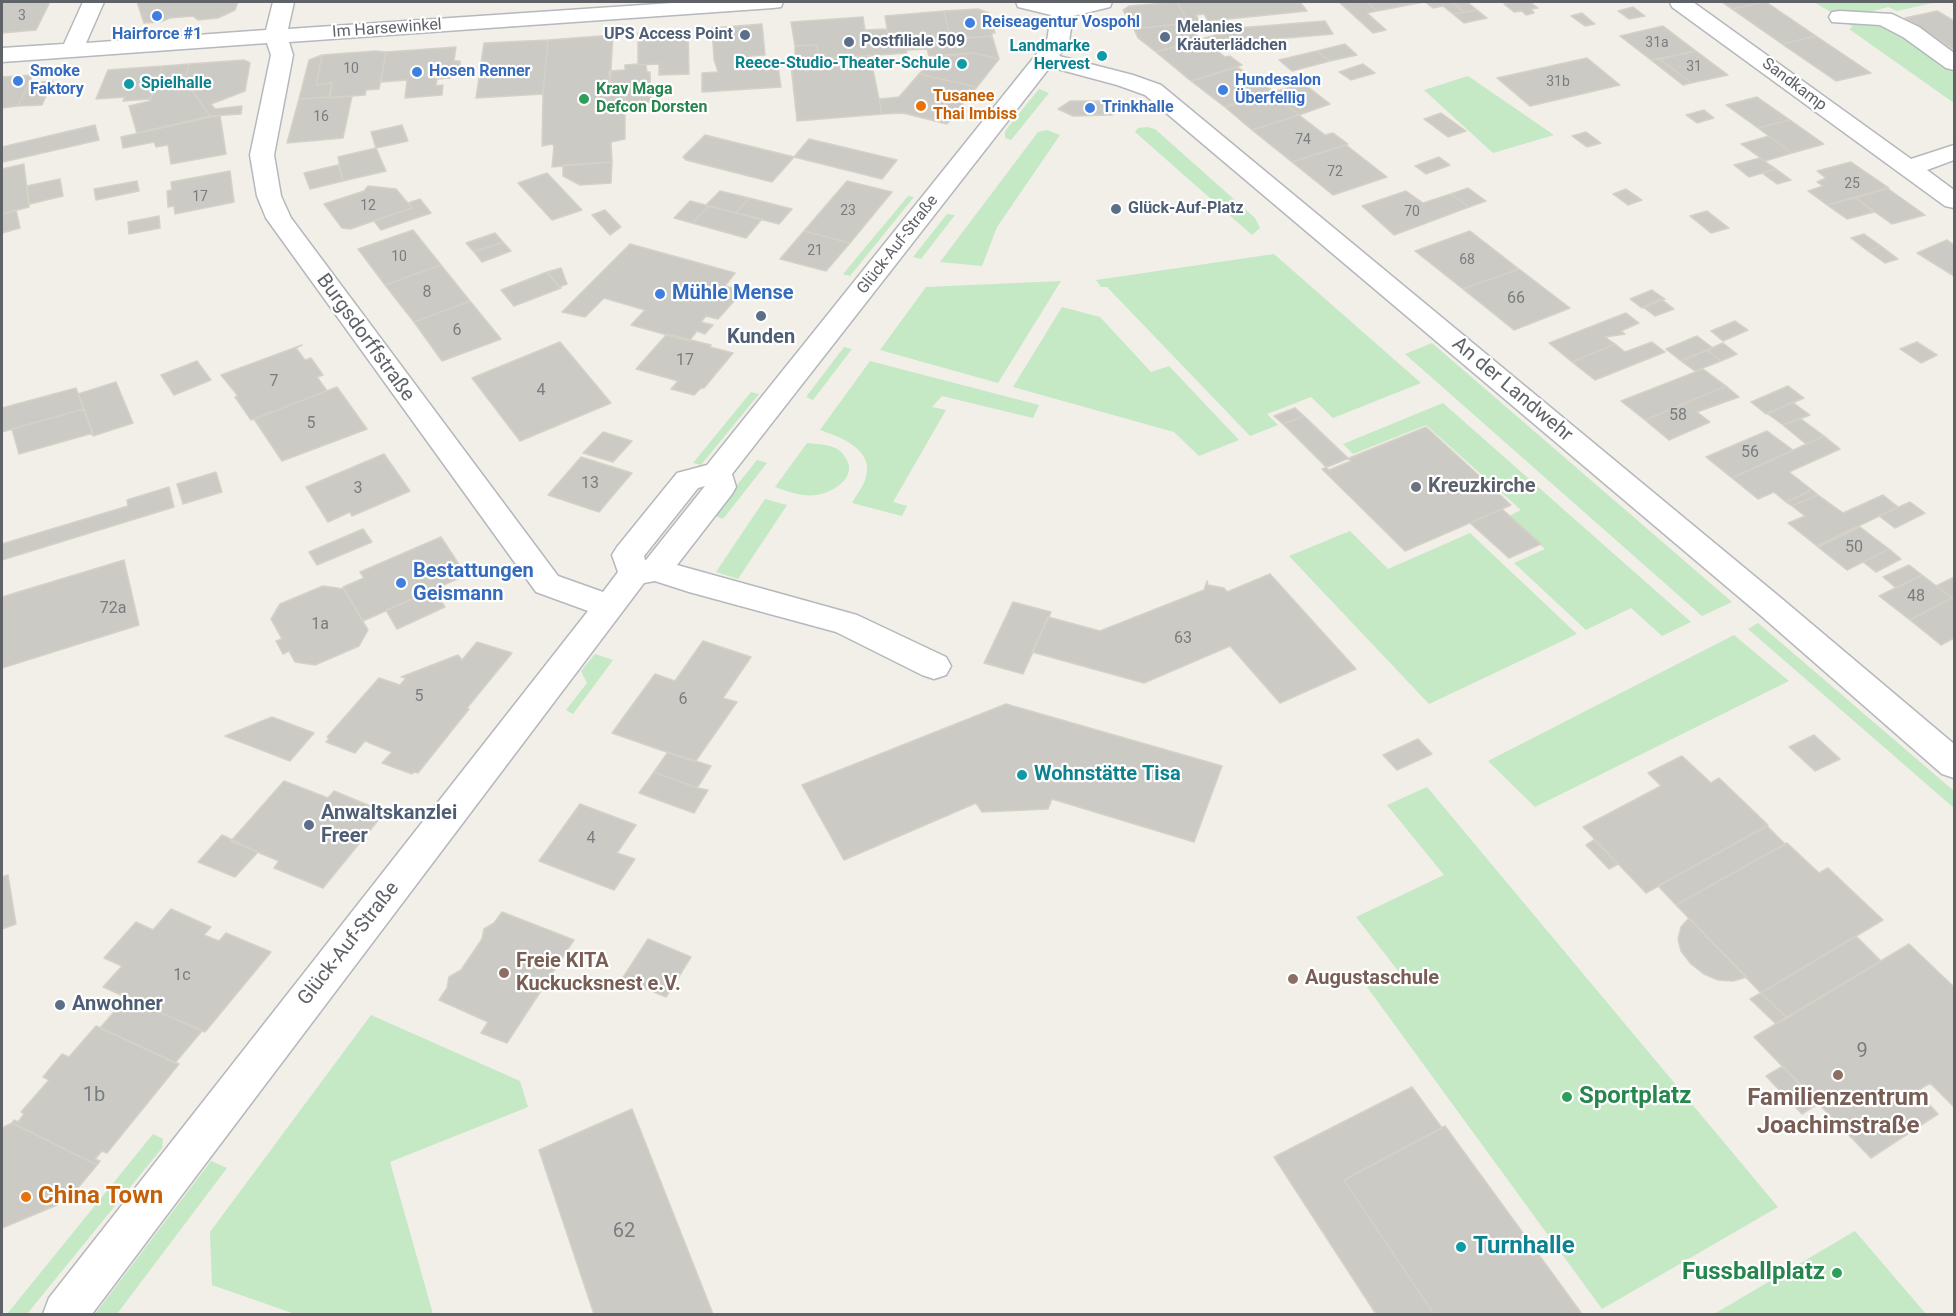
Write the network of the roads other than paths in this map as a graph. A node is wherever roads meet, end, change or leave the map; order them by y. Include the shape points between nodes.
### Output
1 (93, 2) edge
2 (283, 2) edge
3 (773, 2) edge
4 (1026, 2) edge
5 (1102, 2) edge
6 (1680, 2) edge
7 (706, 4) edge
8 (1063, 10) junction
9 (1840, 17) dead end
10 (276, 36) junction
11 (72, 50) junction
12 (2, 55) edge
13 (1045, 59) junction
14 (1954, 63) edge
15 (1954, 152) edge
16 (1908, 169) junction
17 (1954, 201) edge
18 (645, 572) junction
19 (609, 606) junction
20 (934, 666) dead end
21 (1954, 764) edge
22 (65, 1314) edge

1 - 11 street
2 - 10 street, Burgsdorffstraße
3 - 7 street, Im Harsewinkel
4 - 8 street
5 - 8 street
6 - 16 street, Sandkamp
7 - 10 street, Im Harsewinkel
8 - 13 street, Glück-Auf-Straße via 1058,41
9 - 14 street via 1884,19 1911,32
10 - 11 street, Im Harsewinkel
10 - 19 street, Burgsdorffstraße via 282,55 262,155 268,196 279,218 547,584
11 - 12 street, Im Harsewinkel
13 - 18 street, Glück-Auf-Straße via 717,473 721,487
13 - 21 street, An der Landwehr via 1154,90
15 - 16 street
16 - 17 street, Sandkamp
18 - 19 street, Glück-Auf-Straße
18 - 20 street via 846,623
19 - 22 street, Glück-Auf-Straße

